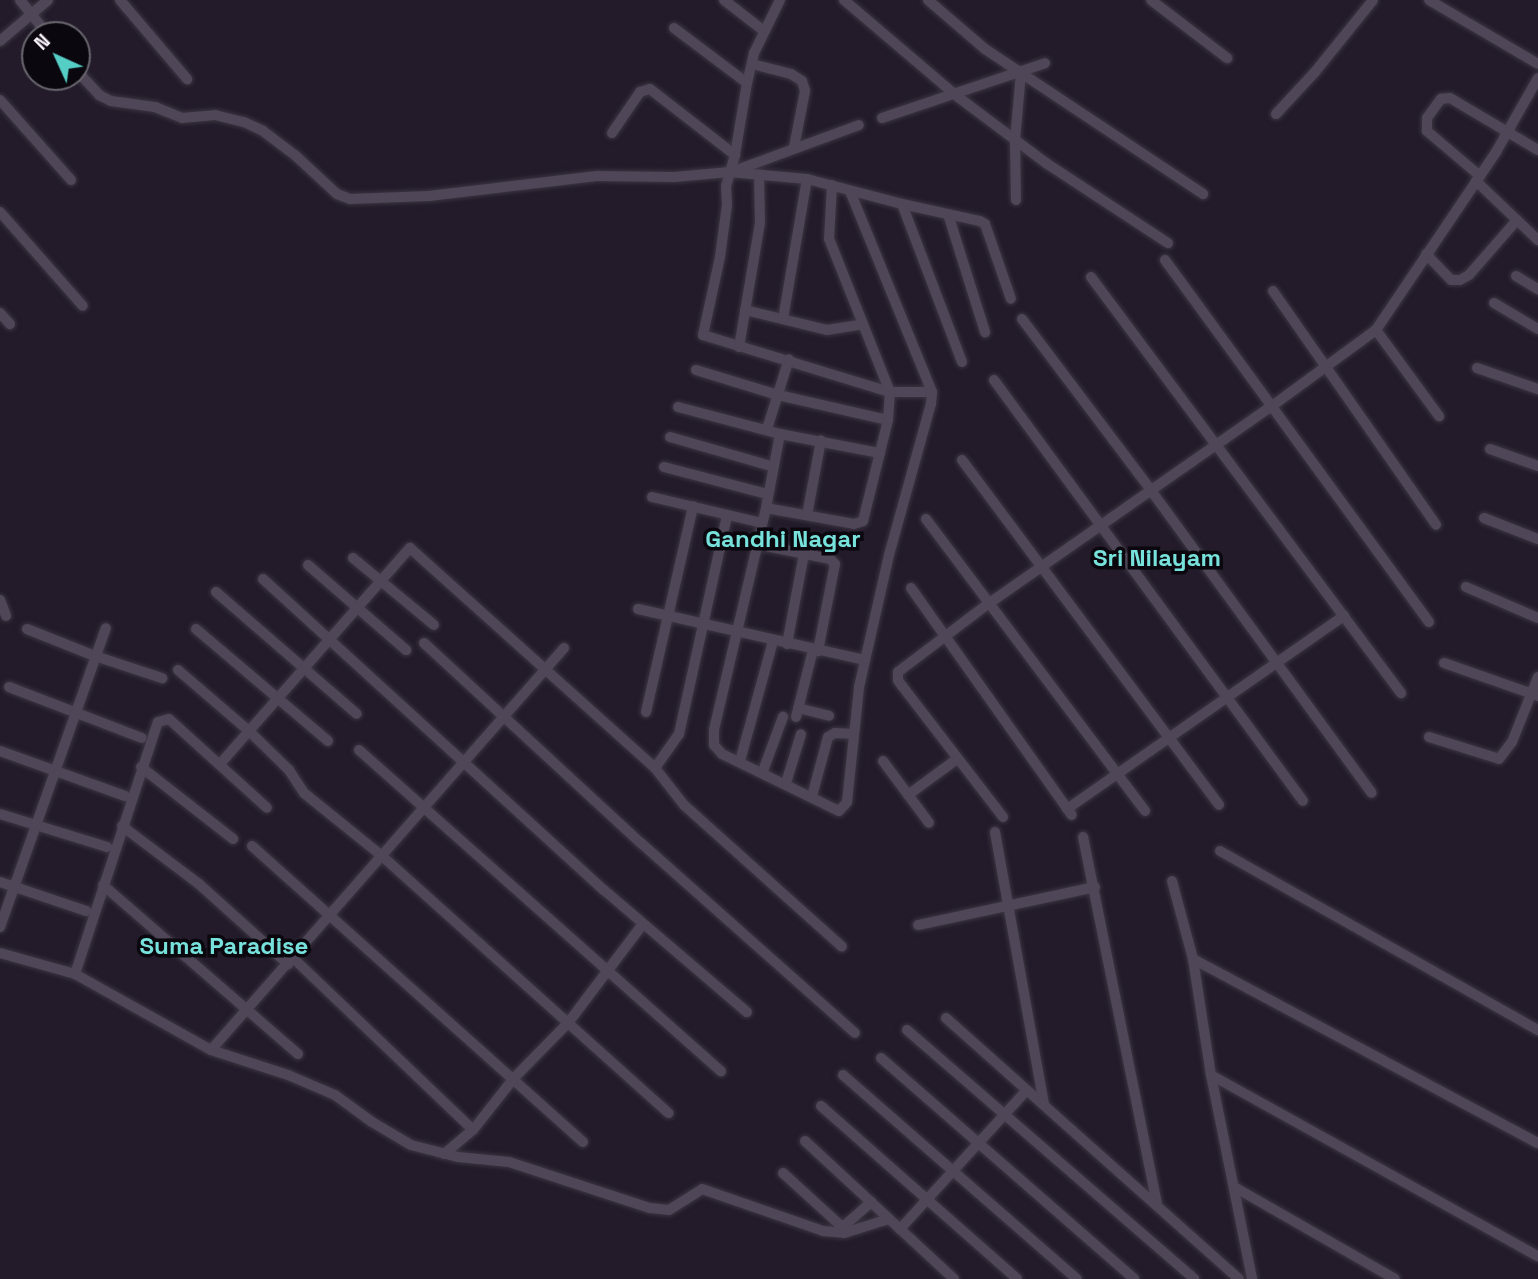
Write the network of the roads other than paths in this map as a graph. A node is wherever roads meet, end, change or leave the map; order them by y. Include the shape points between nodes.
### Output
1 (20, 0) edge
2 (48, 0) edge
3 (120, 0) edge
4 (723, 0) edge
5 (780, 0) edge
6 (844, 0) edge
7 (928, 0) edge
8 (1151, 0) edge
9 (1373, 0) edge
10 (1429, 0) edge
11 (31, 14) junction
12 (37, 21) edge
13 (674, 28) dead end
14 (764, 32) junction
15 (0, 41) edge
16 (1227, 58) dead end
17 (1045, 63) dead end
18 (752, 64) junction
19 (1538, 64) edge
20 (1021, 73) junction
21 (1538, 78) edge
22 (187, 79) dead end
23 (747, 83) junction
24 (91, 86) edge
25 (955, 95) junction
26 (0, 100) edge
27 (1276, 114) dead end
28 (881, 118) dead end
29 (859, 125) dead end
30 (612, 133) dead end
31 (1507, 133) junction
32 (1015, 140) junction
33 (794, 147) junction
34 (1538, 150) edge
35 (735, 155) junction
36 (730, 172) junction
37 (759, 174) junction
38 (1478, 178) junction
39 (807, 179) junction
40 (71, 180) dead end
41 (832, 185) junction
42 (850, 191) junction
43 (1203, 194) dead end
44 (1016, 200) dead end
45 (902, 204) junction
46 (0, 212) edge
47 (948, 214) junction
48 (1517, 220) junction
49 (1538, 240) edge
50 (1168, 243) dead end
51 (1426, 254) junction
52 (1165, 260) dead end
53 (1516, 276) dead end
54 (1091, 277) dead end
55 (1538, 289) edge
56 (1273, 291) dead end
57 (1011, 299) dead end
58 (1494, 303) dead end
59 (83, 306) dead end
60 (745, 310) junction
61 (0, 313) edge
62 (783, 319) junction
63 (1022, 319) dead end
64 (10, 324) dead end
65 (863, 324) junction
66 (1538, 329) edge
67 (1376, 330) junction
68 (985, 332) dead end
69 (739, 347) junction
70 (789, 359) junction
71 (962, 362) dead end
72 (1326, 367) junction
73 (1477, 368) dead end
74 (696, 370) dead end
75 (994, 380) dead end
76 (1538, 389) edge
77 (932, 392) junction
78 (890, 393) junction
79 (778, 395) junction
80 (678, 407) dead end
81 (1272, 407) junction
82 (1439, 416) dead end
83 (888, 420) junction
84 (766, 429) junction
85 (780, 434) junction
86 (670, 437) dead end
87 (821, 440) junction
88 (1216, 444) junction
89 (1490, 449) dead end
90 (880, 453) junction
91 (962, 460) dead end
92 (771, 466) junction
93 (1538, 466) edge
94 (664, 467) dead end
95 (1150, 489) junction
96 (767, 494) junction
97 (652, 497) dead end
98 (693, 506) junction
99 (766, 508) junction
100 (807, 515) junction
101 (727, 516) junction
102 (926, 519) dead end
103 (1484, 519) dead end
104 (762, 523) junction
105 (1101, 525) junction
106 (1436, 525) dead end
107 (1538, 539) edge
108 (756, 544) junction
109 (804, 554) junction
110 (353, 558) dead end
111 (309, 565) dead end
112 (1043, 568) junction
113 (263, 579) dead end
114 (381, 581) junction
115 (1466, 587) dead end
116 (911, 588) dead end
117 (216, 592) dead end
118 (0, 600) edge
119 (988, 604) junction
120 (357, 608) junction
121 (638, 609) dead end
122 (669, 614) junction
123 (6, 616) dead end
124 (1343, 616) junction
125 (1538, 618) edge
126 (1429, 622) dead end
127 (702, 624) junction
128 (434, 625) dead end
129 (106, 628) dead end
130 (27, 629) dead end
131 (196, 629) dead end
132 (735, 633) junction
133 (945, 636) junction
134 (329, 639) junction
135 (773, 641) junction
136 (424, 643) dead end
137 (787, 644) junction
138 (564, 648) dead end
139 (406, 650) dead end
140 (816, 650) junction
141 (94, 656) junction
142 (865, 660) junction
143 (1276, 662) junction
144 (1444, 663) dead end
145 (304, 668) junction
146 (178, 670) dead end
147 (544, 671) junction
148 (1538, 677) edge
149 (162, 678) dead end
150 (9, 687) dead end
151 (1401, 693) dead end
152 (1535, 695) edge
153 (1227, 698) junction
154 (277, 699) junction
155 (76, 712) junction
156 (646, 712) dead end
157 (357, 714) dead end
158 (503, 716) junction
159 (829, 716) dead end
160 (783, 717) dead end
161 (249, 731) junction
162 (801, 734) dead end
163 (854, 734) junction
164 (1429, 737) dead end
165 (142, 738) dead end
166 (1170, 738) junction
167 (328, 741) dead end
168 (359, 750) dead end
169 (0, 751) edge
170 (464, 759) junction
171 (957, 759) junction
172 (740, 761) junction
173 (883, 761) dead end
174 (220, 764) junction
175 (141, 767) junction
176 (655, 768) junction
177 (57, 771) junction
178 (763, 771) junction
179 (1118, 774) junction
180 (786, 783) junction
181 (1372, 793) dead end
182 (908, 795) junction
183 (125, 796) dead end
184 (812, 796) junction
185 (1303, 801) dead end
186 (1220, 805) dead end
187 (421, 807) junction
188 (267, 808) dead end
189 (1145, 811) dead end
190 (0, 814) edge
191 (1003, 817) dead end
192 (929, 823) dead end
193 (35, 826) junction
194 (122, 826) junction
195 (995, 832) dead end
196 (1083, 837) dead end
197 (233, 839) dead end
198 (252, 846) dead end
199 (107, 847) dead end
200 (1220, 851) dead end
201 (382, 856) junction
202 (1172, 881) dead end
203 (0, 882) edge
204 (103, 885) junction
205 (13, 887) junction
206 (1095, 887) junction
207 (1008, 906) junction
208 (86, 911) dead end
209 (330, 916) junction
210 (643, 924) junction
211 (918, 925) dead end
212 (0, 927) edge
213 (842, 947) dead end
214 (0, 953) edge
215 (1194, 959) junction
216 (290, 960) junction
217 (608, 971) junction
218 (75, 974) junction
219 (246, 1009) junction
220 (747, 1012) dead end
221 (946, 1018) dead end
222 (568, 1023) junction
223 (907, 1030) dead end
224 (1538, 1030) edge
225 (855, 1033) dead end
226 (211, 1050) junction
227 (298, 1054) dead end
228 (881, 1058) dead end
229 (721, 1072) dead end
230 (843, 1075) dead end
231 (1211, 1075) junction
232 (514, 1078) junction
233 (1027, 1090) junction
234 (1044, 1105) junction
235 (821, 1106) dead end
236 (668, 1114) dead end
237 (1004, 1114) junction
238 (473, 1130) junction
239 (805, 1141) dead end
240 (583, 1142) dead end
241 (978, 1143) junction
242 (1538, 1143) edge
243 (444, 1154) junction
244 (953, 1171) junction
245 (783, 1174) dead end
246 (1236, 1188) junction
247 (927, 1200) junction
248 (871, 1202) junction
249 (1157, 1203) junction
250 (889, 1219) junction
251 (900, 1229) junction
252 (1538, 1256) edge
253 (954, 1279) edge
254 (1017, 1279) edge
255 (1077, 1279) edge
256 (1134, 1279) edge
257 (1194, 1279) edge
258 (1239, 1279) edge
259 (1252, 1279) edge
260 (1395, 1279) edge

1 - 11 street
2 - 11 street
3 - 22 street
4 - 14 street
5 - 14 street
6 - 25 street
7 - 20 street
8 - 16 street
9 - 27 street
10 - 19 street
11 - 12 street
11 - 15 street
13 - 23 street
14 - 18 street
17 - 20 street
18 - 23 street
18 - 33 street via 802,81 805,91
20 - 25 street
20 - 32 street
20 - 43 street
21 - 31 street
23 - 35 street
24 - 36 street via 111,101 155,107 182,118 215,115 244,122 263,131 337,194 350,199 429,196 597,176
25 - 28 street
25 - 32 street
26 - 40 street
29 - 33 street
30 - 35 street via 640,92 650,89
31 - 34 street
31 - 38 street
31 - 38 street via 1450,98 1441,99 1432,109 1427,118 1429,134
32 - 44 street
32 - 50 street
33 - 36 street
35 - 36 street
36 - 37 street
36 - 69 street via 720,257 702,332 709,339
37 - 39 street
37 - 60 street via 760,223
38 - 48 street
38 - 51 street
39 - 41 street
39 - 62 street
41 - 42 street
41 - 65 street via 829,239
42 - 45 street
42 - 77 street
45 - 47 street
45 - 71 street
46 - 59 street
47 - 57 street via 985,225
47 - 68 street
48 - 49 street
48 - 51 street via 1460,280 1451,280
51 - 67 street
52 - 81 street
53 - 55 street
54 - 88 street
56 - 72 street
58 - 66 street
60 - 62 street
60 - 69 street
61 - 64 street
62 - 65 street via 827,330
63 - 95 street
65 - 78 street
67 - 72 street
67 - 82 street
69 - 70 street
70 - 78 street
70 - 79 street
72 - 81 street
72 - 106 street
73 - 76 street
74 - 79 street
75 - 105 street
77 - 78 street
77 - 142 street
78 - 83 street
79 - 83 street
79 - 84 street
80 - 84 street
81 - 88 street
81 - 126 street
83 - 90 street
84 - 85 street
85 - 87 street
85 - 92 street
86 - 92 street
87 - 90 street
87 - 100 street
88 - 95 street
88 - 124 street
89 - 93 street
90 - 100 street via 863,521 854,524
91 - 112 street
92 - 96 street
94 - 96 street
95 - 105 street
95 - 143 street
96 - 99 street
97 - 98 street
98 - 101 street
98 - 122 street
99 - 100 street
99 - 104 street
101 - 104 street
101 - 127 street
102 - 119 street
103 - 107 street
104 - 108 street
105 - 112 street
105 - 153 street
108 - 109 street
108 - 132 street
109 - 137 street
109 - 140 street via 835,564
110 - 114 street
111 - 120 street
112 - 119 street
112 - 166 street
113 - 134 street
114 - 120 street
114 - 128 street
114 - 147 street via 410,548
115 - 125 street
116 - 133 street
117 - 145 street
118 - 123 street
119 - 133 street
119 - 179 street
120 - 134 street
120 - 139 street
121 - 122 street
122 - 127 street
122 - 156 street
124 - 143 street
124 - 151 street
127 - 132 street
127 - 176 street via 679,734
129 - 141 street
130 - 141 street
131 - 154 street
132 - 135 street
132 - 172 street via 714,745 716,751
133 - 171 street via 897,676
133 - 179 street via 1069,812
134 - 145 street
134 - 170 street
135 - 137 street
135 - 172 street
136 - 158 street
137 - 140 street
138 - 147 street
140 - 142 street
140 - 159 street via 797,713
141 - 149 street
141 - 155 street
142 - 163 street
143 - 153 street
143 - 181 street
144 - 152 street
145 - 154 street
145 - 157 street
146 - 161 street
147 - 158 street
147 - 176 street
148 - 152 street
150 - 155 street
152 - 164 street via 1499,759
153 - 166 street
153 - 185 street
154 - 161 street
154 - 167 street
155 - 165 street
155 - 177 street
158 - 170 street
158 - 225 street
160 - 178 street
161 - 174 street
161 - 201 street via 289,770 304,793
162 - 180 street
163 - 184 street via 828,737
163 - 184 street via 845,807 839,811
166 - 179 street
166 - 186 street
168 - 187 street
169 - 177 street
170 - 187 street
170 - 210 street
171 - 182 street
171 - 191 street
172 - 178 street
173 - 182 street
174 - 175 street via 165,719 153,730
174 - 188 street
175 - 194 street
175 - 197 street
176 - 213 street via 684,805
177 - 183 street
177 - 193 street
178 - 180 street
179 - 189 street
180 - 184 street
182 - 192 street
187 - 201 street
187 - 217 street
190 - 193 street
193 - 199 street
193 - 205 street
194 - 204 street
194 - 216 street
195 - 207 street
196 - 206 street
198 - 209 street
200 - 224 street
201 - 209 street
201 - 222 street
202 - 215 street
203 - 205 street
204 - 218 street
204 - 219 street
205 - 208 street
205 - 212 street
206 - 207 street
206 - 249 street
207 - 211 street
207 - 234 street
209 - 216 street
209 - 232 street
210 - 217 street
210 - 220 street
214 - 218 street
215 - 231 street
215 - 242 street
216 - 219 street
216 - 238 street
217 - 222 street
217 - 229 street
218 - 226 street
219 - 226 street
219 - 227 street
221 - 233 street
222 - 232 street
222 - 236 street
223 - 237 street
226 - 243 street via 334,1095 402,1141
228 - 241 street
230 - 244 street
231 - 246 street
231 - 252 street
232 - 238 street
232 - 240 street
233 - 234 street
233 - 237 street
234 - 249 street
235 - 247 street
237 - 241 street
237 - 257 street
238 - 243 street
239 - 248 street
241 - 244 street
241 - 256 street
243 - 250 street via 509,1162 573,1185 669,1210 702,1189 822,1231 844,1233
244 - 247 street
244 - 255 street
245 - 248 street via 841,1225
246 - 259 street
246 - 260 street
247 - 251 street
247 - 254 street
248 - 250 street
249 - 258 street
250 - 251 street
251 - 253 street

